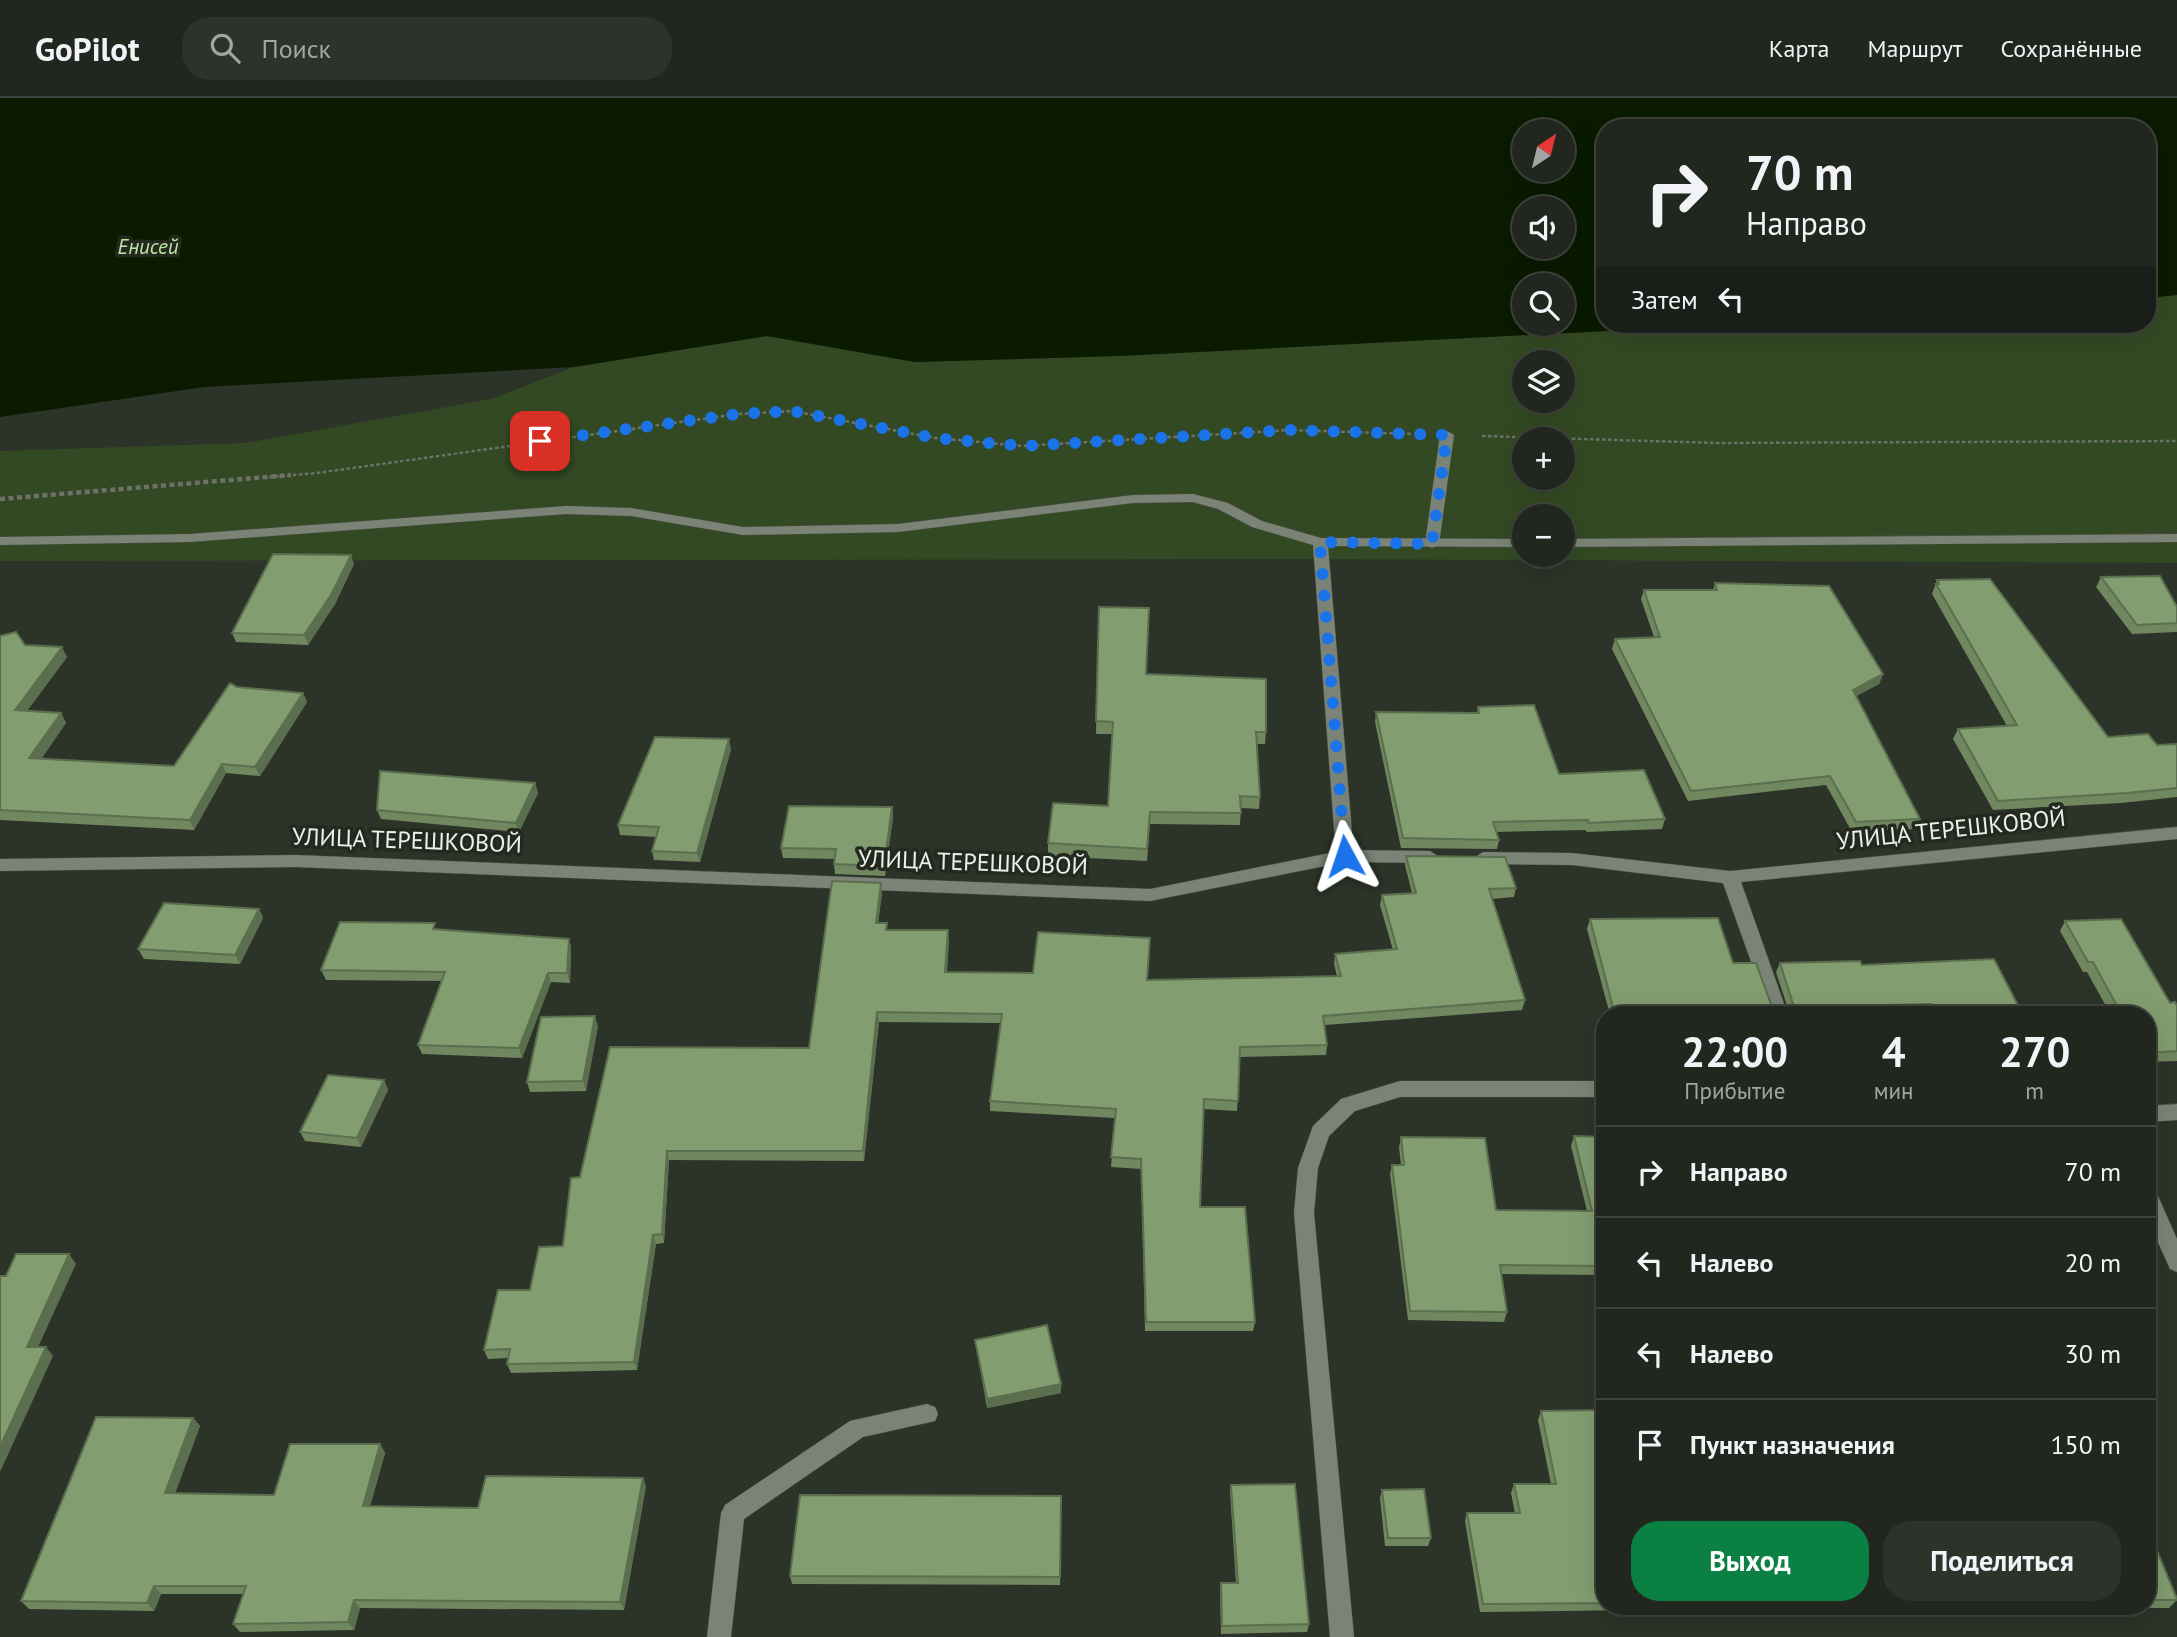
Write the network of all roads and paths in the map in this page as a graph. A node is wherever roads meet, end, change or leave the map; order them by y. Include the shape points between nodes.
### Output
1 (1447, 435) junction
2 (2177, 441) edge
3 (0, 499) edge
4 (2177, 538) edge
5 (0, 541) edge
6 (1320, 542) junction
7 (1575, 542) edge
8 (1512, 543) edge
9 (1432, 544) junction
10 (2177, 833) edge
11 (1345, 856) junction
12 (0, 865) edge
13 (1730, 877) junction
14 (1776, 1006) edge
15 (1596, 1089) edge
16 (2177, 1112) edge
17 (2156, 1113) edge
18 (2156, 1213) edge
19 (2177, 1263) edge
20 (927, 1414) dead end
21 (719, 1637) edge
22 (1342, 1637) edge

1 - 2 path via 1717,443
1 - 3 path via 1290,430 1023,446 935,438 792,411 738,414 317,473
1 - 9 street
4 - 7 street
5 - 6 street via 190,538 566,510 631,512 743,531 898,528 1133,499 1193,498 1223,506 1256,524
6 - 9 street
6 - 11 street
8 - 9 street
10 - 13 street, УЛИЦА ТЕРЕШКОВОЙ
11 - 12 street, УЛИЦА ТЕРЕШКОВОЙ via 1150,895 296,861
11 - 13 street, УЛИЦА ТЕРЕШКОВОЙ via 1572,859
13 - 14 street
15 - 22 street via 1399,1088 1348,1105 1320,1132 1308,1168 1304,1213
16 - 17 street
18 - 19 street
20 - 21 street via 858,1428 733,1513

